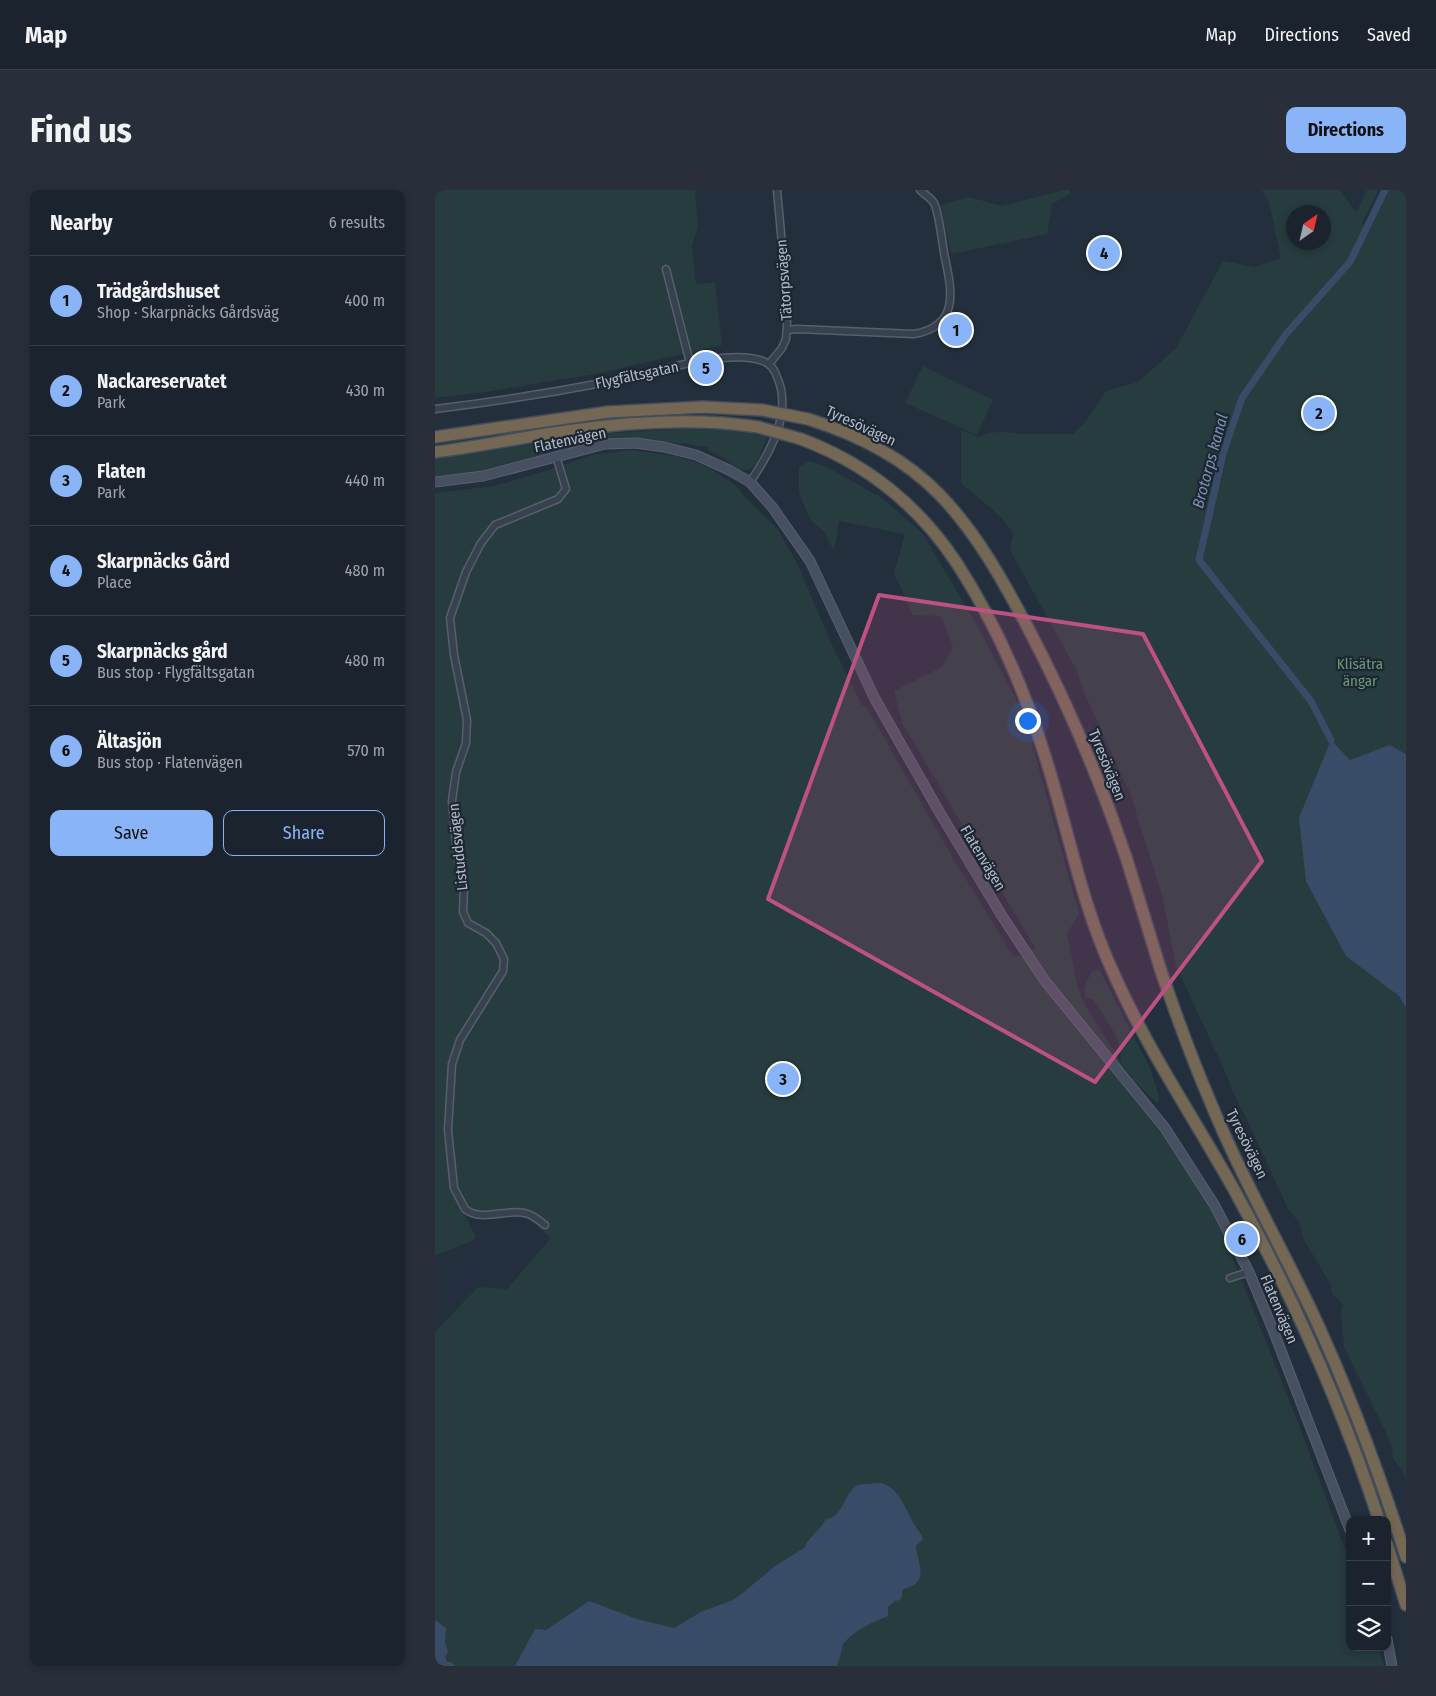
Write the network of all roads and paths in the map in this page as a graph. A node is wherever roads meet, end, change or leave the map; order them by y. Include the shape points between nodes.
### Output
1 (777, 190) edge
2 (920, 190) edge
3 (666, 269) dead end
4 (787, 330) junction
5 (690, 364) junction
6 (769, 364) junction
7 (435, 409) edge
8 (435, 437) edge
9 (435, 452) edge
10 (556, 456) junction
11 (435, 482) edge
12 (750, 482) junction
13 (545, 1225) dead end
14 (1249, 1272) junction
15 (1230, 1278) dead end
16 (1378, 1516) edge
17 (1346, 1520) edge
18 (1391, 1557) edge
19 (1406, 1557) edge
20 (1406, 1605) edge
21 (1389, 1651) edge
22 (1392, 1666) edge

1 - 4 street, Tätorpsvägen
2 - 4 street via 934,204 950,282 949,308 942,321 925,332 914,334
3 - 5 street
4 - 6 street, Tätorpsvägen via 782,348
5 - 6 street, Flygfältsgatan via 749,357
5 - 7 street, Flygfältsgatan via 583,386
6 - 12 street via 781,386 782,416 763,464
8 - 19 highway, Tyresövägen, bridge via 608,412 703,407 763,410 808,419 845,432 888,454 938,493 978,542 1008,591 1076,728 1107,803 1195,1065 1228,1142 1334,1361
9 - 16 highway, Tyresövägen, bridge via 610,426 727,422 758,427 829,450 873,475 915,512 953,558 990,620 1038,734 1087,907 1111,969 1284,1286 1337,1404
10 - 11 street, Flatenvägen via 483,476
10 - 12 street, Flatenvägen via 605,444 635,443 696,455
10 - 13 street, Listuddsvägen via 566,489 563,494 558,500 495,525 466,572 450,618 467,720 466,742 456,772 452,801 464,888 463,912 468,923 496,943 504,959 503,971 460,1040 452,1064 449,1130 454,1188 468,1212 489,1215 527,1213
12 - 14 street, Flatenvägen via 773,508 810,561 879,707 1002,916 1045,981 1165,1128 1215,1206
14 - 15 street
14 - 17 street, Flatenvägen
18 - 20 highway
21 - 22 street

